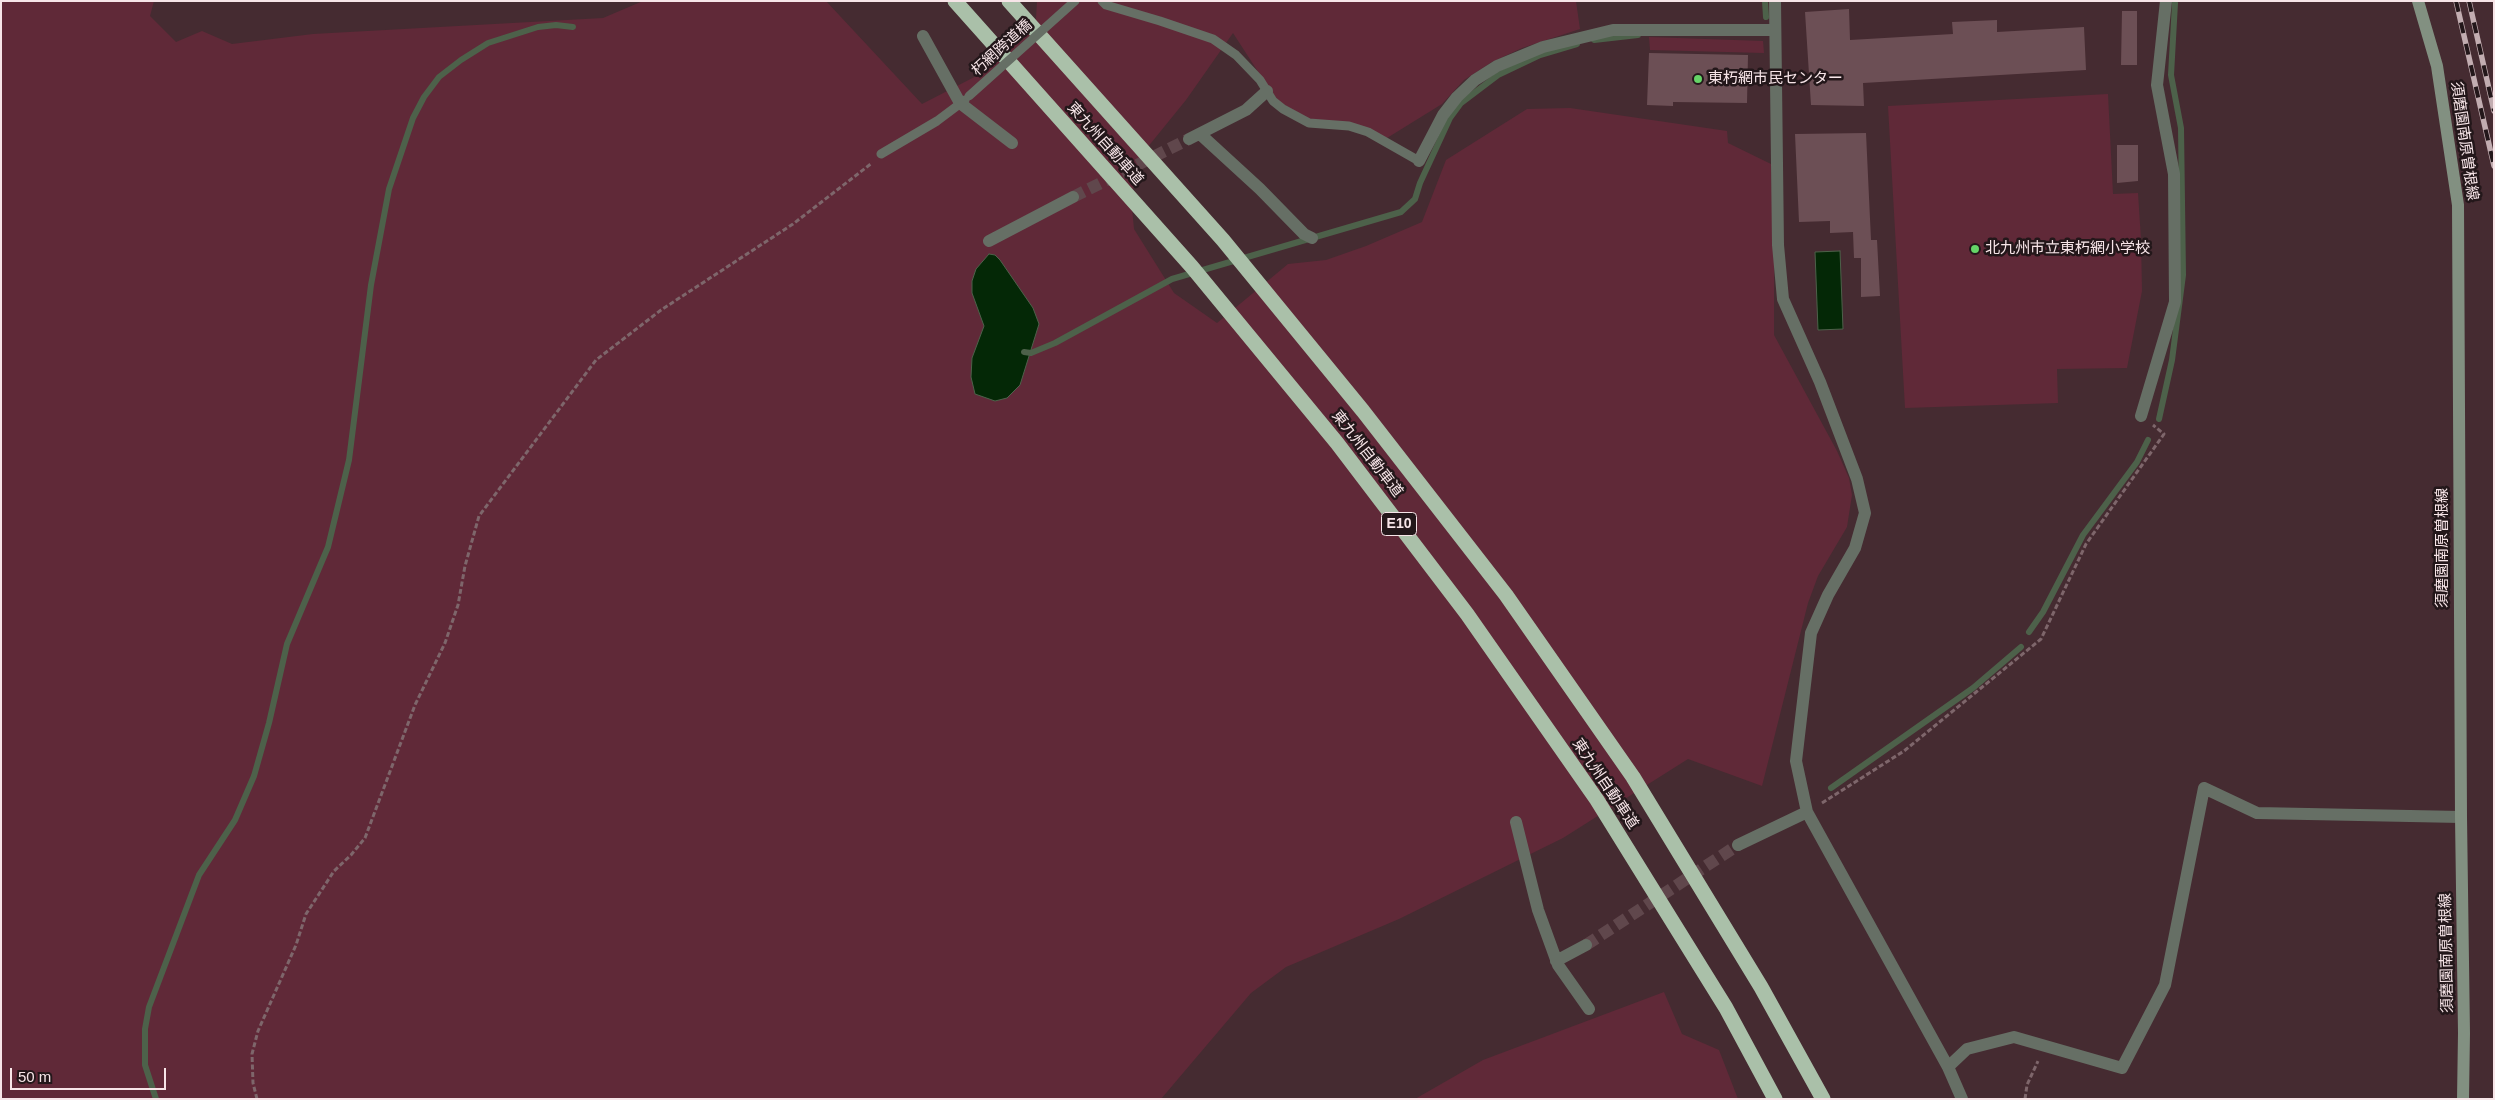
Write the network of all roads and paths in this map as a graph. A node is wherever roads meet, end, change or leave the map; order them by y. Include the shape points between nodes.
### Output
1 (955, 1) edge
2 (1009, 1) edge
3 (1075, 1) edge
4 (1102, 1) edge
5 (1775, 1) edge
6 (2166, 1) edge
7 (2418, 1) edge
8 (1775, 30) junction
9 (923, 36) dead end
10 (1267, 91) junction
11 (965, 100) junction
12 (1012, 143) dead end
13 (881, 154) joint
14 (1419, 161) joint
15 (1073, 197) tunnel mouth
16 (1312, 238) dead end
17 (989, 241) dead end
18 (2141, 416) joint
19 (1807, 812) junction
20 (2461, 818) junction
21 (1516, 822) dead end
22 (1738, 845) tunnel mouth
23 (1586, 945) tunnel mouth
24 (1556, 961) junction
25 (1589, 1009) dead end
26 (2045, 1044) junction
27 (1948, 1067) junction
28 (257, 1099) edge
29 (1775, 1099) edge
30 (1823, 1099) edge
31 (1962, 1099) edge
32 (2025, 1099) edge
33 (2463, 1099) edge

1 - 29 highway, 東九州自動車道 / E10 via 1192,267 1338,443 1467,614 1597,800 1726,1008
2 - 30 highway, 東九州自動車道 / E10 via 1224,240 1506,595 1633,777 1761,987
3 - 11 lane, 朽網跨道橋, bridge
4 - 10 lane via 1212,40 1236,54
5 - 8 street
6 - 18 street via 2157,85 2174,174 2175,302
7 - 20 main road, 須磨園南原曽根線 via 2437,66 2458,205
8 - 14 street via 1613,30 1543,47 1497,66 1475,80 1443,115
8 - 19 street via 1778,245 1784,299 1858,480 1865,513 1855,548 1811,633 1796,761
9 - 11 street
10 - 14 lane via 1282,109 1309,123 1349,126 1368,132
10 - 16 street via 1246,110 1194,136 1260,189 1304,234
11 - 12 street
11 - 13 lane, 朽網跨道橋 via 937,121
13 - 28 path via 793,224 661,310 596,360 479,516 458,605 445,643 415,705 368,829 351,855 334,871 306,914 296,945 258,1031 252,1054
15 - 17 street
18 - 19 path via 2164,434 2086,544 2041,640 1904,751
19 - 22 street
19 - 27 street
20 - 26 street via 2257,813 2204,788 2165,985 2122,1068
20 - 33 main road, 須磨園南原曽根線
21 - 24 street via 1538,910
23 - 24 street
24 - 25 street
26 - 27 street via 2014,1037 1967,1049
26 - 32 path via 2027,1085
27 - 31 street

